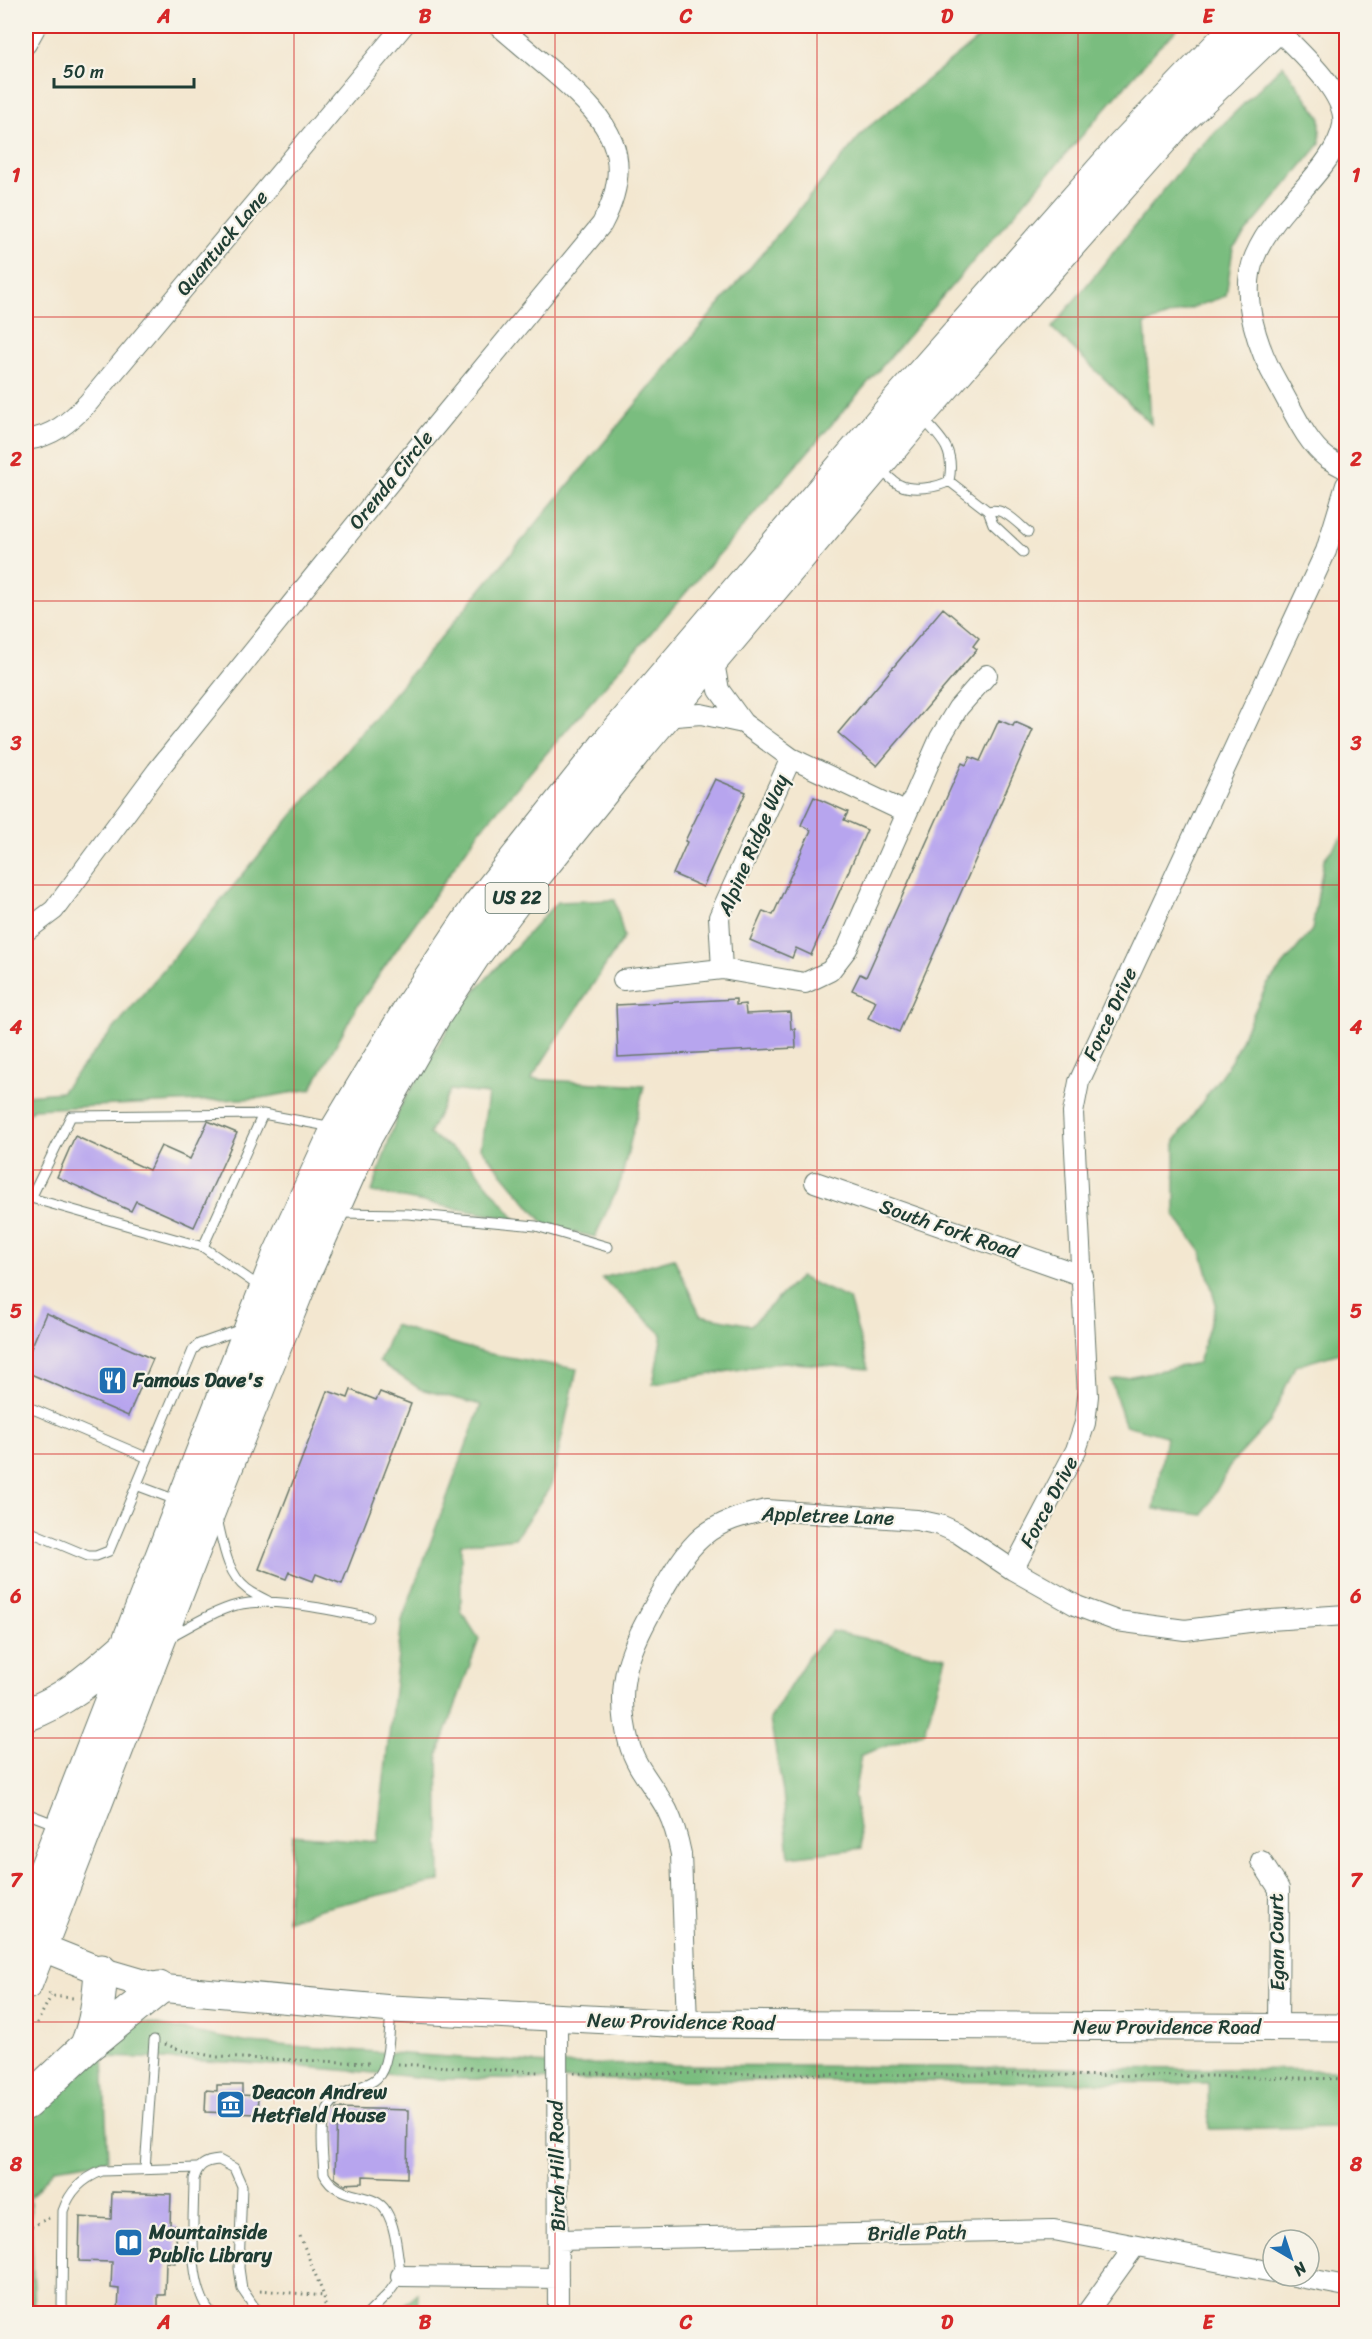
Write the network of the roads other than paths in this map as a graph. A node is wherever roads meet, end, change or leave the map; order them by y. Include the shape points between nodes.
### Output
1 (36, 26) edge
2 (403, 26) edge
3 (499, 26) edge
4 (1239, 26) edge
5 (1276, 26) edge
6 (26, 44) edge
7 (1344, 108) edge
8 (919, 414) junction
9 (26, 440) edge
10 (876, 466) junction
11 (1347, 469) edge
12 (949, 481) junction
13 (1347, 485) edge
14 (988, 511) junction
15 (1028, 532) dead end
16 (1023, 552) dead end
17 (713, 657) junction
18 (987, 675) dead end
19 (663, 717) junction
20 (743, 723) junction
21 (791, 758) junction
22 (907, 813) junction
23 (26, 931) edge
24 (722, 969) junction
25 (623, 980) dead end
26 (263, 1114) junction
27 (338, 1128) junction
28 (815, 1182) dead end
29 (330, 1212) junction
30 (202, 1247) junction
31 (608, 1247) dead end
32 (1083, 1276) junction
33 (265, 1290) junction
34 (252, 1325) junction
35 (26, 1406) edge
36 (148, 1458) junction
37 (136, 1485) junction
38 (198, 1501) junction
39 (26, 1530) edge
40 (1013, 1570) junction
41 (268, 1601) junction
42 (1347, 1615) edge
43 (369, 1617) dead end
44 (142, 1644) junction
45 (26, 1715) edge
46 (26, 1813) edge
47 (62, 1827) junction
48 (1262, 1861) dead end
49 (31, 1917) edge
50 (101, 1971) junction
51 (159, 1988) junction
52 (42, 1990) edge
53 (392, 2008) junction
54 (557, 2018) junction
55 (687, 2024) junction
56 (1278, 2027) junction
57 (1347, 2028) edge
58 (154, 2040) road end
59 (86, 2047) junction
60 (26, 2103) edge
61 (197, 2168) junction
62 (145, 2169) junction
63 (558, 2240) junction
64 (1135, 2246) junction
65 (1261, 2270) edge
66 (401, 2276) junction
67 (558, 2278) junction
68 (1321, 2281) edge
69 (1347, 2286) edge
70 (64, 2313) edge
71 (212, 2313) edge
72 (259, 2313) edge
73 (368, 2313) edge
74 (558, 2313) edge
75 (1086, 2313) edge

1 - 6 street
2 - 9 street, Quantuck Lane via 88,403 47,436
3 - 23 street, Orenda Circle via 582,98 607,129 618,167 617,187 607,216 157,771 54,910
4 - 27 highway, US 22 via 1124,146 913,385 604,748 477,907
5 - 7 street
5 - 8 highway, US 22 via 1175,124
7 - 11 street via 1343,125 1327,159 1277,219 1254,258 1250,290 1253,323 1269,370 1309,437 1326,457
8 - 10 highway, US 22
8 - 12 lane via 941,437 950,454
10 - 12 lane via 900,485 916,488
10 - 17 highway, US 22
12 - 14 lane
13 - 32 street, Force Drive via 1326,551 1079,1082 1073,1113
14 - 15 lane via 1002,511
14 - 16 lane via 993,524
17 - 19 highway, US 22
17 - 20 street, Alpine Ridge Way via 719,690
18 - 22 street via 958,708 940,738
19 - 20 street, Alpine Ridge Way via 701,714
19 - 29 highway, US 22 via 474,956 432,1019 363,1139
20 - 21 street, Alpine Ridge Way
21 - 22 street, Alpine Ridge Way
21 - 24 street, Alpine Ridge Way via 719,918
22 - 24 street via 847,949 830,971 805,983
24 - 25 street
26 - 27 lane
26 - 30 lane
26 - 30 lane via 71,1116 31,1198
27 - 33 highway, US 22
28 - 32 street, South Fork Road
29 - 31 lane via 408,1214 536,1226
29 - 38 highway, US 22
30 - 33 lane
32 - 40 street, Force Drive via 1088,1396 1084,1422 1076,1450
33 - 34 highway, US 22
34 - 36 lane via 199,1344 194,1350
34 - 38 highway, US 22
35 - 36 lane
36 - 37 lane
37 - 38 lane
37 - 39 lane via 111,1548 104,1554 88,1556
38 - 41 lane via 234,1575 246,1589
38 - 44 highway, US 22
40 - 42 street, Appletree Lane via 1077,1606 1117,1621 1157,1628 1185,1630
40 - 55 street, Appletree Lane via 958,1533 939,1525 792,1511 766,1510 721,1524 686,1555 629,1654 622,1698 638,1767 666,1810 679,1846
41 - 43 lane
41 - 44 lane via 227,1608
44 - 45 highway via 73,1692
44 - 47 highway, US 22 via 124,1668
44 - 49 highway, US 22
46 - 47 lane
47 - 49 highway, US 22
48 - 56 street, Egan Court via 1279,1888
49 - 50 street, New Providence Road
49 - 52 highway, US 22
50 - 51 street, New Providence Road
50 - 59 highway via 95,2027
51 - 53 street, New Providence Road
51 - 59 highway
53 - 54 street, New Providence Road
53 - 66 lane via 385,2064 376,2079 342,2094 325,2111 322,2121 324,2174 332,2187 377,2202 385,2209 391,2220
54 - 55 street, New Providence Road
54 - 63 street, Birch Hill Road
55 - 56 street, New Providence Road
56 - 57 street, New Providence Road
58 - 62 lane
59 - 60 highway
61 - 62 lane
61 - 71 lane via 195,2279
61 - 72 lane via 210,2160 219,2160 234,2168 239,2176 242,2289
62 - 70 lane via 102,2171 89,2176 68,2198 63,2211
63 - 64 street, Bridle Path via 1054,2230
63 - 67 street, Birch Hill Road
64 - 65 street, Bridle Path
64 - 75 street
66 - 67 street
66 - 73 lane
67 - 74 street, Birch Hill Road
68 - 69 street

